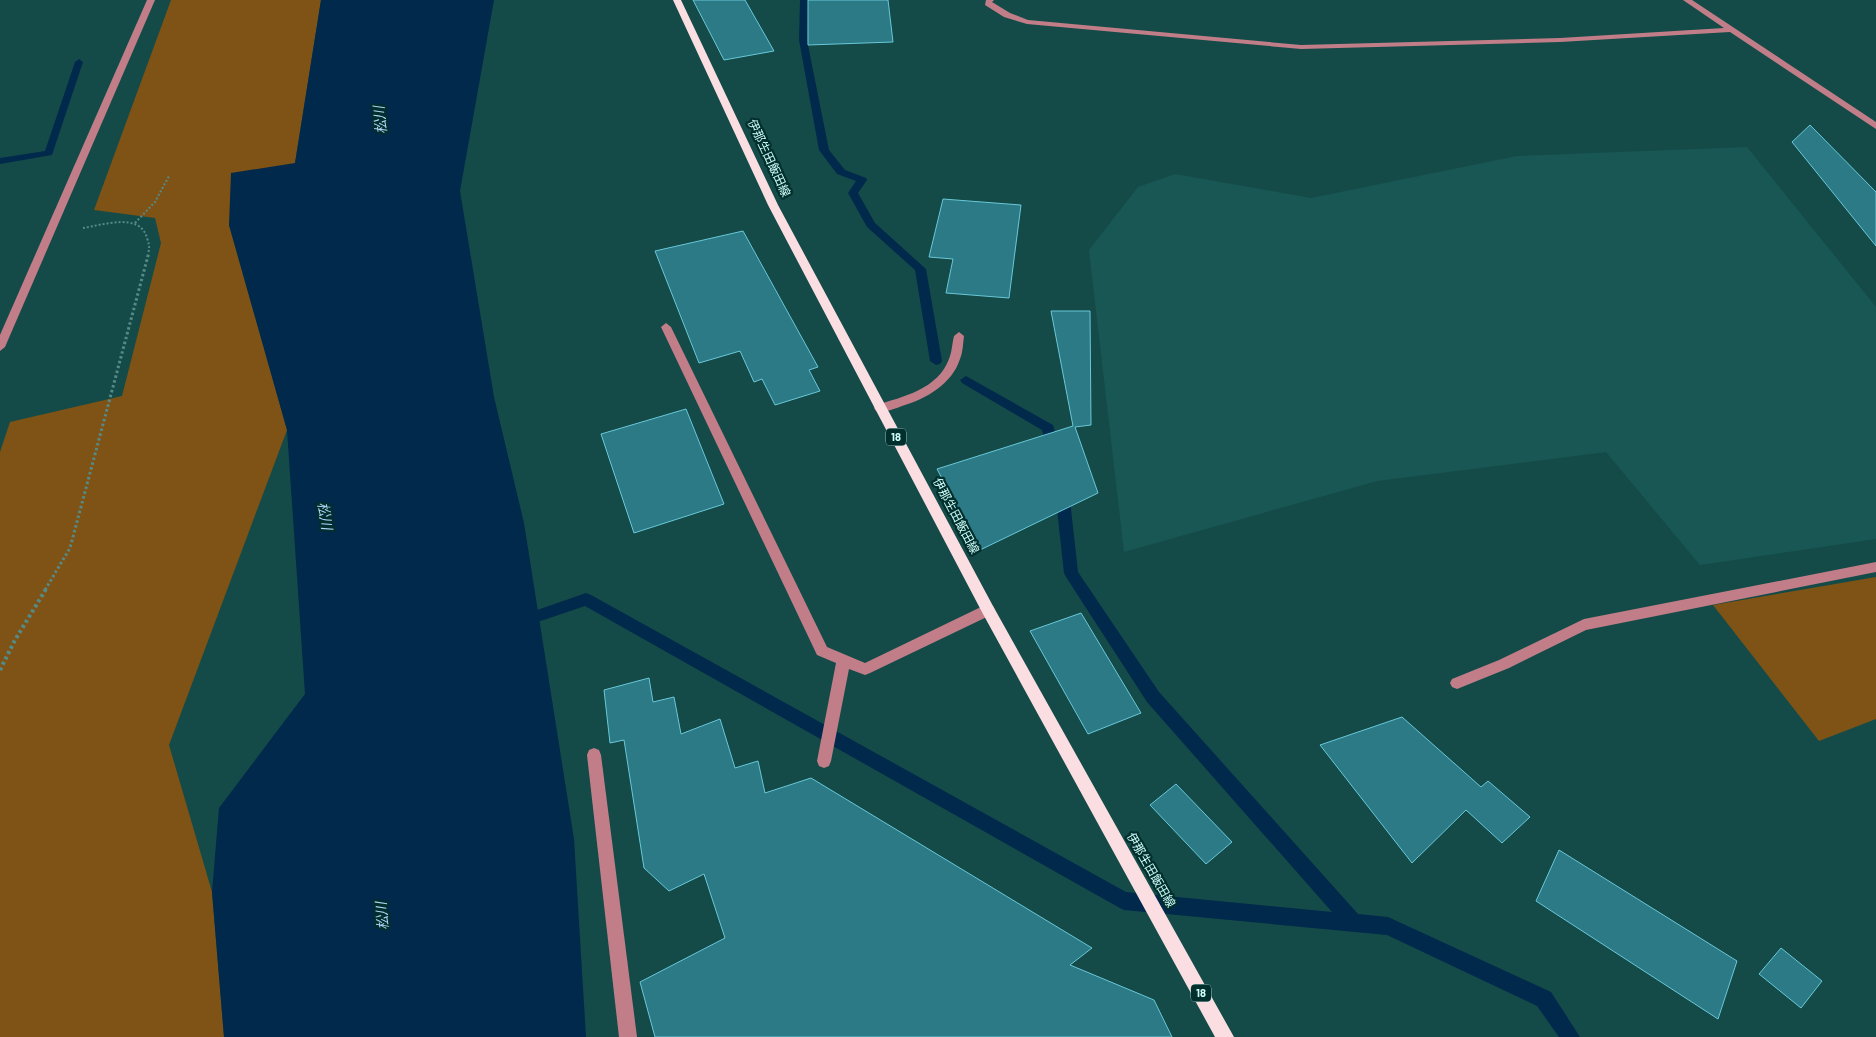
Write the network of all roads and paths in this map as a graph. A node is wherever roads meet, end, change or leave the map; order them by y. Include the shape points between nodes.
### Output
1 (151, 0) edge
2 (677, 0) edge
3 (990, 0) edge
4 (1687, 0) edge
5 (1733, 30) junction
6 (1876, 126) edge
7 (169, 176) dead end
8 (135, 223) junction
9 (49, 233) junction
10 (666, 327) dead end
11 (959, 336) dead end
12 (0, 347) edge
13 (880, 408) junction
14 (1876, 567) edge
15 (988, 610) junction
16 (844, 660) junction
17 (0, 670) edge
18 (1457, 683) dead end
19 (594, 755) dead end
20 (824, 761) dead end
21 (628, 1037) edge
22 (1225, 1037) edge

1 - 9 street
2 - 13 main road, 伊那生田飯田線 / 18 via 773,205
3 - 5 street via 988,3 994,7 1027,22 1301,48 1560,40
4 - 5 street
5 - 6 street
7 - 8 path via 154,202
8 - 9 path
8 - 17 path via 145,230 150,247 70,548
9 - 12 street
10 - 16 street via 822,651
11 - 13 street via 954,360 930,390 895,406
13 - 15 main road, 伊那生田飯田線 / 18
14 - 18 street via 1584,625
15 - 16 street via 865,669
15 - 22 main road, 伊那生田飯田線 / 18
16 - 20 street
19 - 21 street

